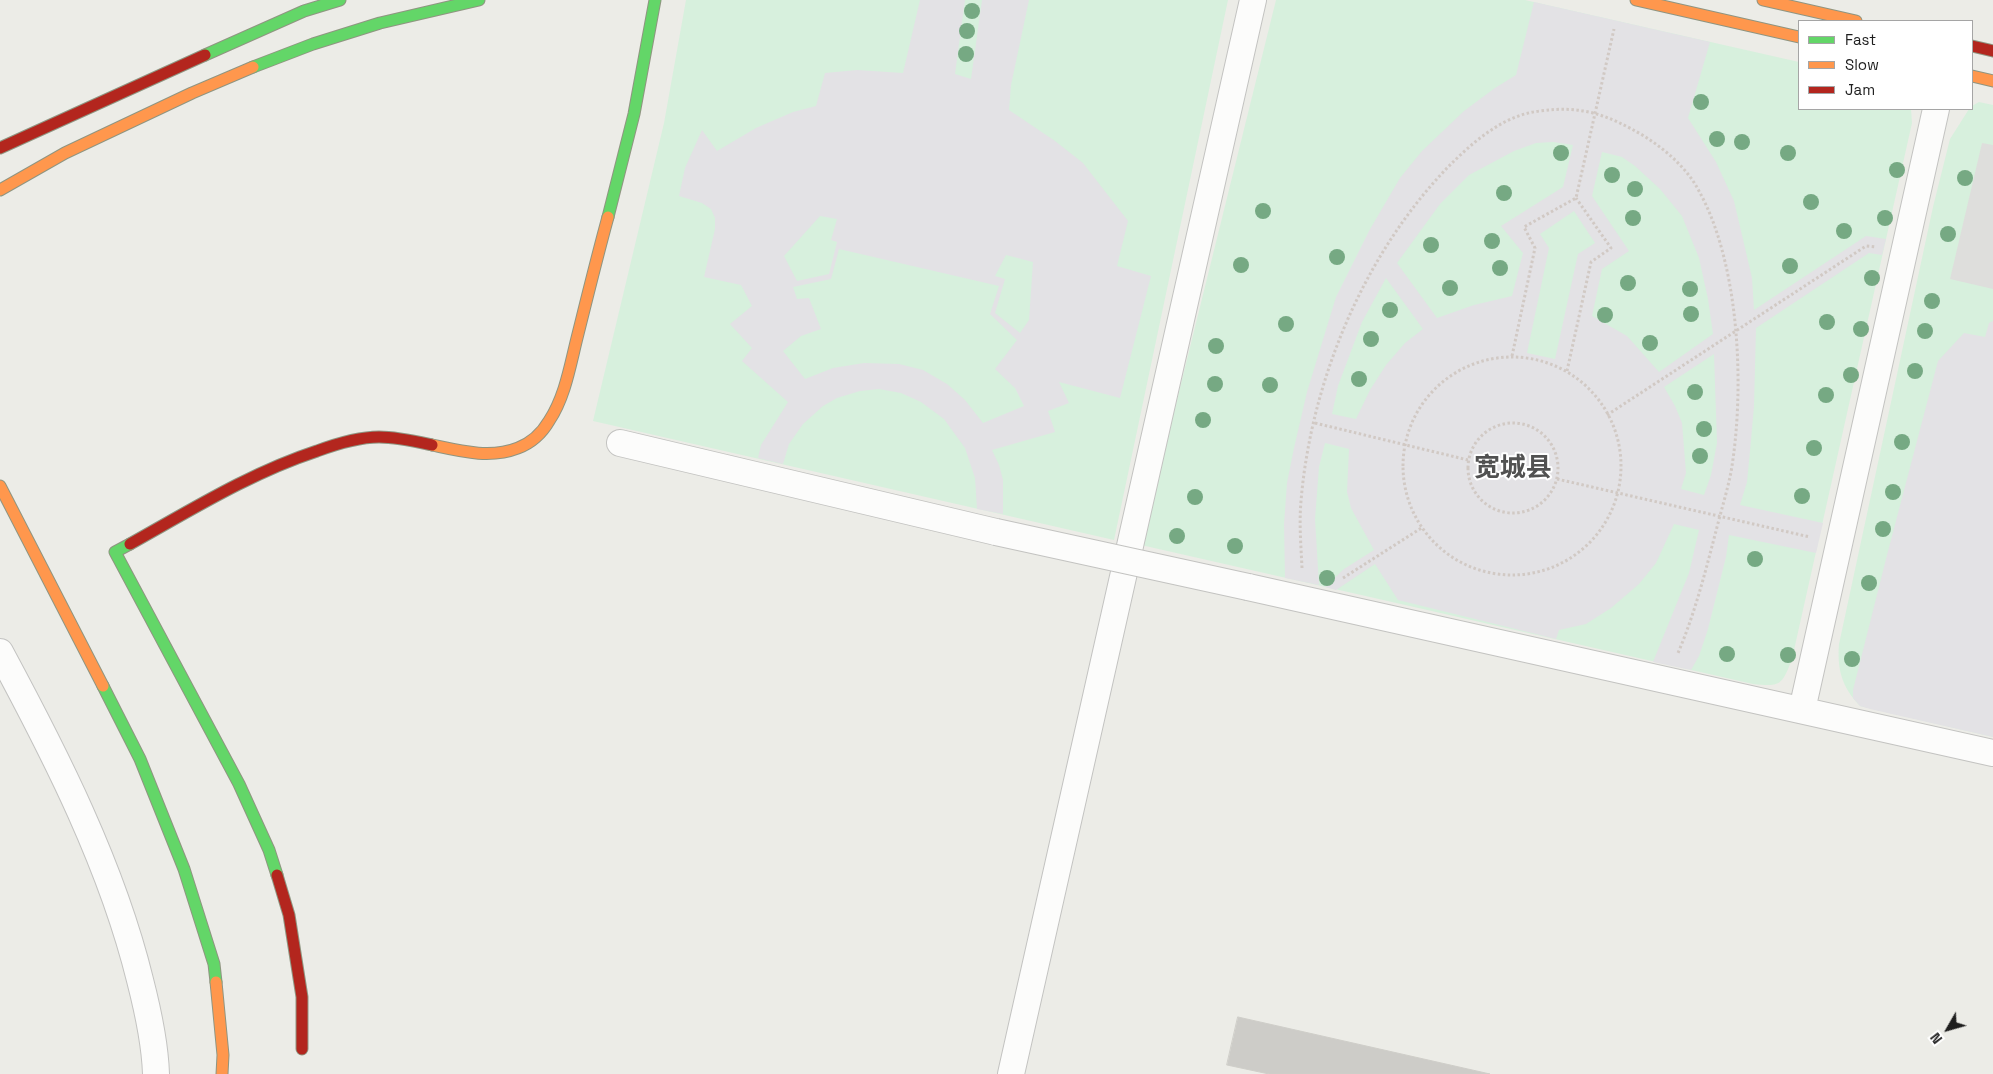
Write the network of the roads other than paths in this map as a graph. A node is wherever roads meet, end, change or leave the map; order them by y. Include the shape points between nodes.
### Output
1 (340, 0) edge
2 (479, 0) edge
3 (655, 0) edge
4 (1253, 0) edge
5 (1636, 0) edge
6 (1763, 0) edge
7 (1852, 20) edge
8 (1798, 37) edge
9 (1973, 46) edge
10 (1993, 51) edge
11 (1973, 76) edge
12 (1993, 81) edge
13 (1936, 110) edge
14 (0, 148) edge
15 (0, 190) edge
16 (620, 443) dead end
17 (0, 486) edge
18 (0, 652) edge
19 (1802, 710) junction
20 (1993, 753) edge
21 (302, 1049) dead end
22 (156, 1074) edge
23 (222, 1074) edge
24 (1010, 1074) edge

1 - 14 main road via 296,15
2 - 15 main road via 380,23 259,65 74,149
3 - 21 main road via 634,114 566,380 555,413 538,436 517,448 490,454 380,437 342,443 298,456 247,479 115,552 239,784 269,850 289,915 302,997
4 - 24 street
5 - 8 main road
6 - 7 main road
9 - 10 main road
11 - 12 main road
13 - 19 street
16 - 19 street, bridge via 996,532
17 - 23 main road via 140,759 184,869 214,964
18 - 22 street via 45,735 107,876 142,985
19 - 20 street

